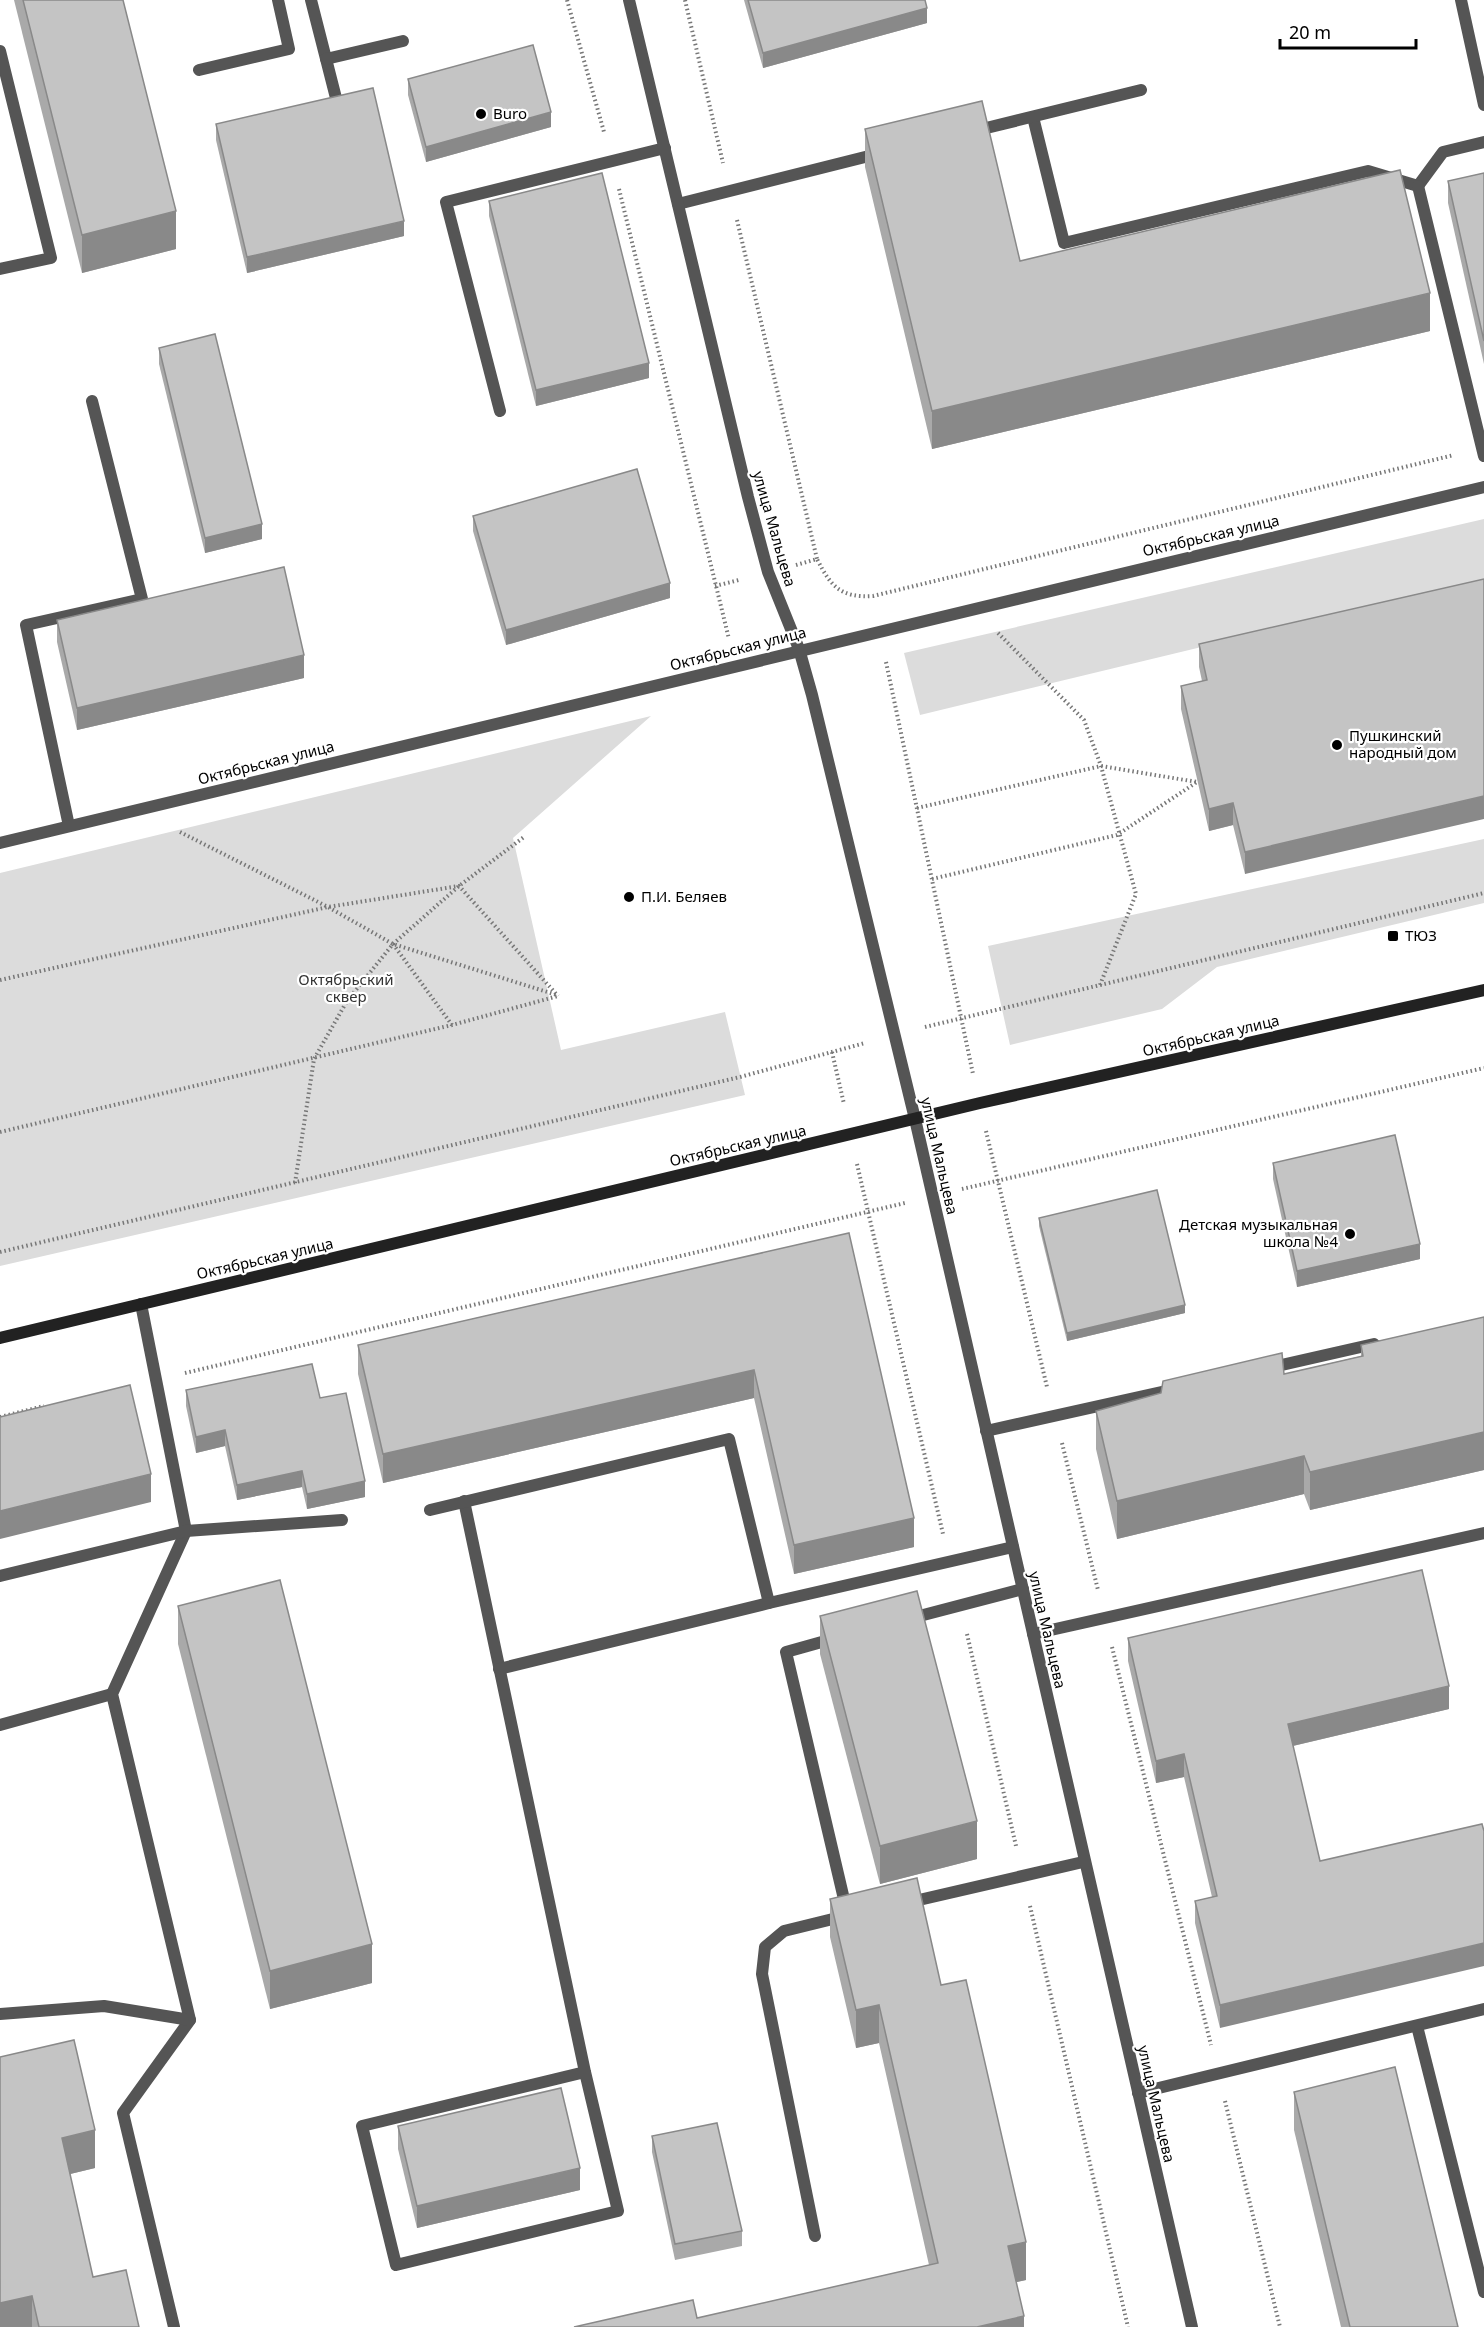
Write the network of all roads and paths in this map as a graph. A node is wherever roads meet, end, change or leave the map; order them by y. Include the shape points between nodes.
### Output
1 (278, 0) edge
2 (311, 0) edge
3 (567, 0) edge
4 (628, 0) edge
5 (685, 0) edge
6 (1461, 0) edge
7 (403, 41) dead end
8 (0, 51) edge
9 (326, 59) junction
10 (200, 70) dead end
11 (1141, 90) dead end
12 (5, 94) edge
13 (336, 98) edge
14 (1484, 105) edge
15 (1033, 117) junction
16 (964, 133) edge
17 (1484, 142) edge
18 (665, 148) junction
19 (896, 150) edge
20 (612, 162) junction
21 (1418, 186) junction
22 (730, 191) junction
23 (678, 204) junction
24 (0, 269) edge
25 (92, 400) dead end
26 (500, 411) dead end
27 (1483, 452) edge
28 (1484, 487) edge
29 (817, 559) junction
30 (768, 572) junction
31 (944, 580) junction
32 (715, 586) junction
33 (873, 597) junction
34 (973, 608) junction
35 (880, 630) junction
36 (799, 649) junction
37 (735, 665) junction
38 (1101, 766) junction
39 (917, 808) junction
40 (136, 810) junction
41 (69, 826) junction
42 (1118, 835) junction
43 (524, 837) dead end
44 (0, 843) edge
45 (932, 879) junction
46 (459, 886) junction
47 (1484, 893) edge
48 (328, 907) junction
49 (393, 944) junction
50 (0, 980) edge
51 (1100, 985) junction
52 (1484, 990) edge
53 (558, 996) junction
54 (962, 1018) junction
55 (452, 1025) junction
56 (895, 1034) junction
57 (832, 1052) junction
58 (314, 1059) junction
59 (1484, 1068) edge
60 (980, 1103) junction
61 (915, 1119) junction
62 (0, 1132) edge
63 (850, 1134) junction
64 (997, 1181) junction
65 (295, 1183) junction
66 (932, 1196) junction
67 (869, 1213) junction
68 (0, 1252) edge
69 (141, 1304) junction
70 (0, 1338) edge
71 (1391, 1341) edge
72 (1252, 1372) edge
73 (157, 1380) junction
74 (1182, 1387) edge
75 (56, 1404) edge
76 (1055, 1416) junction
77 (0, 1417) edge
78 (986, 1431) junction
79 (464, 1501) junction
80 (430, 1510) dead end
81 (342, 1520) dead end
82 (186, 1531) junction
83 (1484, 1533) edge
84 (1013, 1546) junction
85 (949, 1560) junction
86 (0, 1576) edge
87 (1023, 1589) junction
88 (768, 1603) junction
89 (960, 1605) junction
90 (1105, 1618) junction
91 (895, 1623) edge
92 (852, 1634) edge
93 (1033, 1634) junction
94 (499, 1669) junction
95 (112, 1694) junction
96 (0, 1725) edge
97 (1083, 1862) junction
98 (1023, 1876) junction
99 (895, 1905) edge
100 (1484, 2010) edge
101 (0, 2014) edge
102 (190, 2020) junction
103 (1417, 2026) junction
104 (585, 2072) junction
105 (1218, 2074) junction
106 (1138, 2093) junction
107 (815, 2236) dead end
108 (1484, 2292) edge
109 (174, 2327) edge
110 (1128, 2327) edge
111 (1192, 2327) edge
112 (1280, 2327) edge

1 - 10 street via 289,50
2 - 9 street
3 - 20 path
4 - 18 street, улица Мальцева
5 - 22 path
6 - 14 street
7 - 9 street
8 - 12 street
9 - 13 street
11 - 15 street
12 - 24 street via 51,258
15 - 16 street
15 - 21 street via 1064,243 1368,171
17 - 21 street via 1443,152
18 - 20 street
18 - 23 street, улица Мальцева
19 - 22 street
20 - 26 street via 446,202
20 - 32 path
21 - 27 street
22 - 23 street
22 - 29 path
23 - 30 street, улица Мальцева
25 - 41 street via 142,599 26,625
27 - 31 path
28 - 34 street, Октябрьская улица
29 - 30 path
29 - 33 path via 837,589 853,597
30 - 32 path
30 - 36 street, улица Мальцева
31 - 33 path
31 - 34 path
32 - 37 path
33 - 35 path
34 - 35 street, Октябрьская улица
34 - 38 path via 1084,720
35 - 36 street, Октябрьская улица
35 - 39 path
36 - 37 street, Октябрьская улица
36 - 56 street, улица Мальцева
37 - 40 street, Октябрьская улица
38 - 39 path
38 - 42 path
38 - 42 path via 1197,782
39 - 45 path
40 - 41 street, Октябрьская улица
40 - 48 path
41 - 44 street, Октябрьская улица
42 - 45 path
42 - 51 path via 1136,894
43 - 46 path
45 - 54 path
46 - 48 path
46 - 49 path
46 - 53 path
47 - 51 path
48 - 49 path
48 - 50 path
49 - 53 path
49 - 55 path
49 - 58 path via 347,1001
51 - 54 path
52 - 60 main road, Октябрьская улица
53 - 55 path
54 - 56 path
54 - 60 path
55 - 58 path
56 - 57 path
56 - 61 street, улица Мальцева
57 - 63 path
57 - 65 path
58 - 62 path
58 - 65 path
59 - 64 path
60 - 61 main road, Октябрьская улица
60 - 64 path
61 - 63 main road, Октябрьская улица
61 - 66 street, улица Мальцева
63 - 67 path
63 - 69 main road, Октябрьская улица
64 - 66 path
64 - 76 path
65 - 68 path
66 - 67 path
66 - 78 street, улица Мальцева
67 - 73 path
67 - 85 path
69 - 70 main road, Октябрьская улица
69 - 73 street
71 - 72 street
73 - 82 street
74 - 76 street
75 - 77 path
76 - 78 street
76 - 90 path
78 - 84 street, улица Мальцева
79 - 80 street
79 - 88 street via 729,1439
79 - 94 street
81 - 82 street
82 - 86 street
82 - 95 street
83 - 90 street
84 - 85 street
84 - 87 street, улица Мальцева
85 - 88 street
87 - 89 street
87 - 93 street, улица Мальцева
88 - 94 street
89 - 91 street
89 - 98 path
90 - 93 street
90 - 105 path
92 - 107 street via 786,1652 854,1914 784,1931 765,1947 762,1974
93 - 97 street, улица Мальцева
94 - 104 street
95 - 96 street
95 - 102 street
97 - 98 street
97 - 106 street, улица Мальцева
98 - 99 street
98 - 110 path
100 - 103 street
101 - 102 street via 105,2006
102 - 109 street via 123,2113
103 - 105 street
103 - 108 street
104 - 104 street via 618,2211 396,2265 362,2126
105 - 106 street
105 - 112 path
106 - 111 street, улица Мальцева

